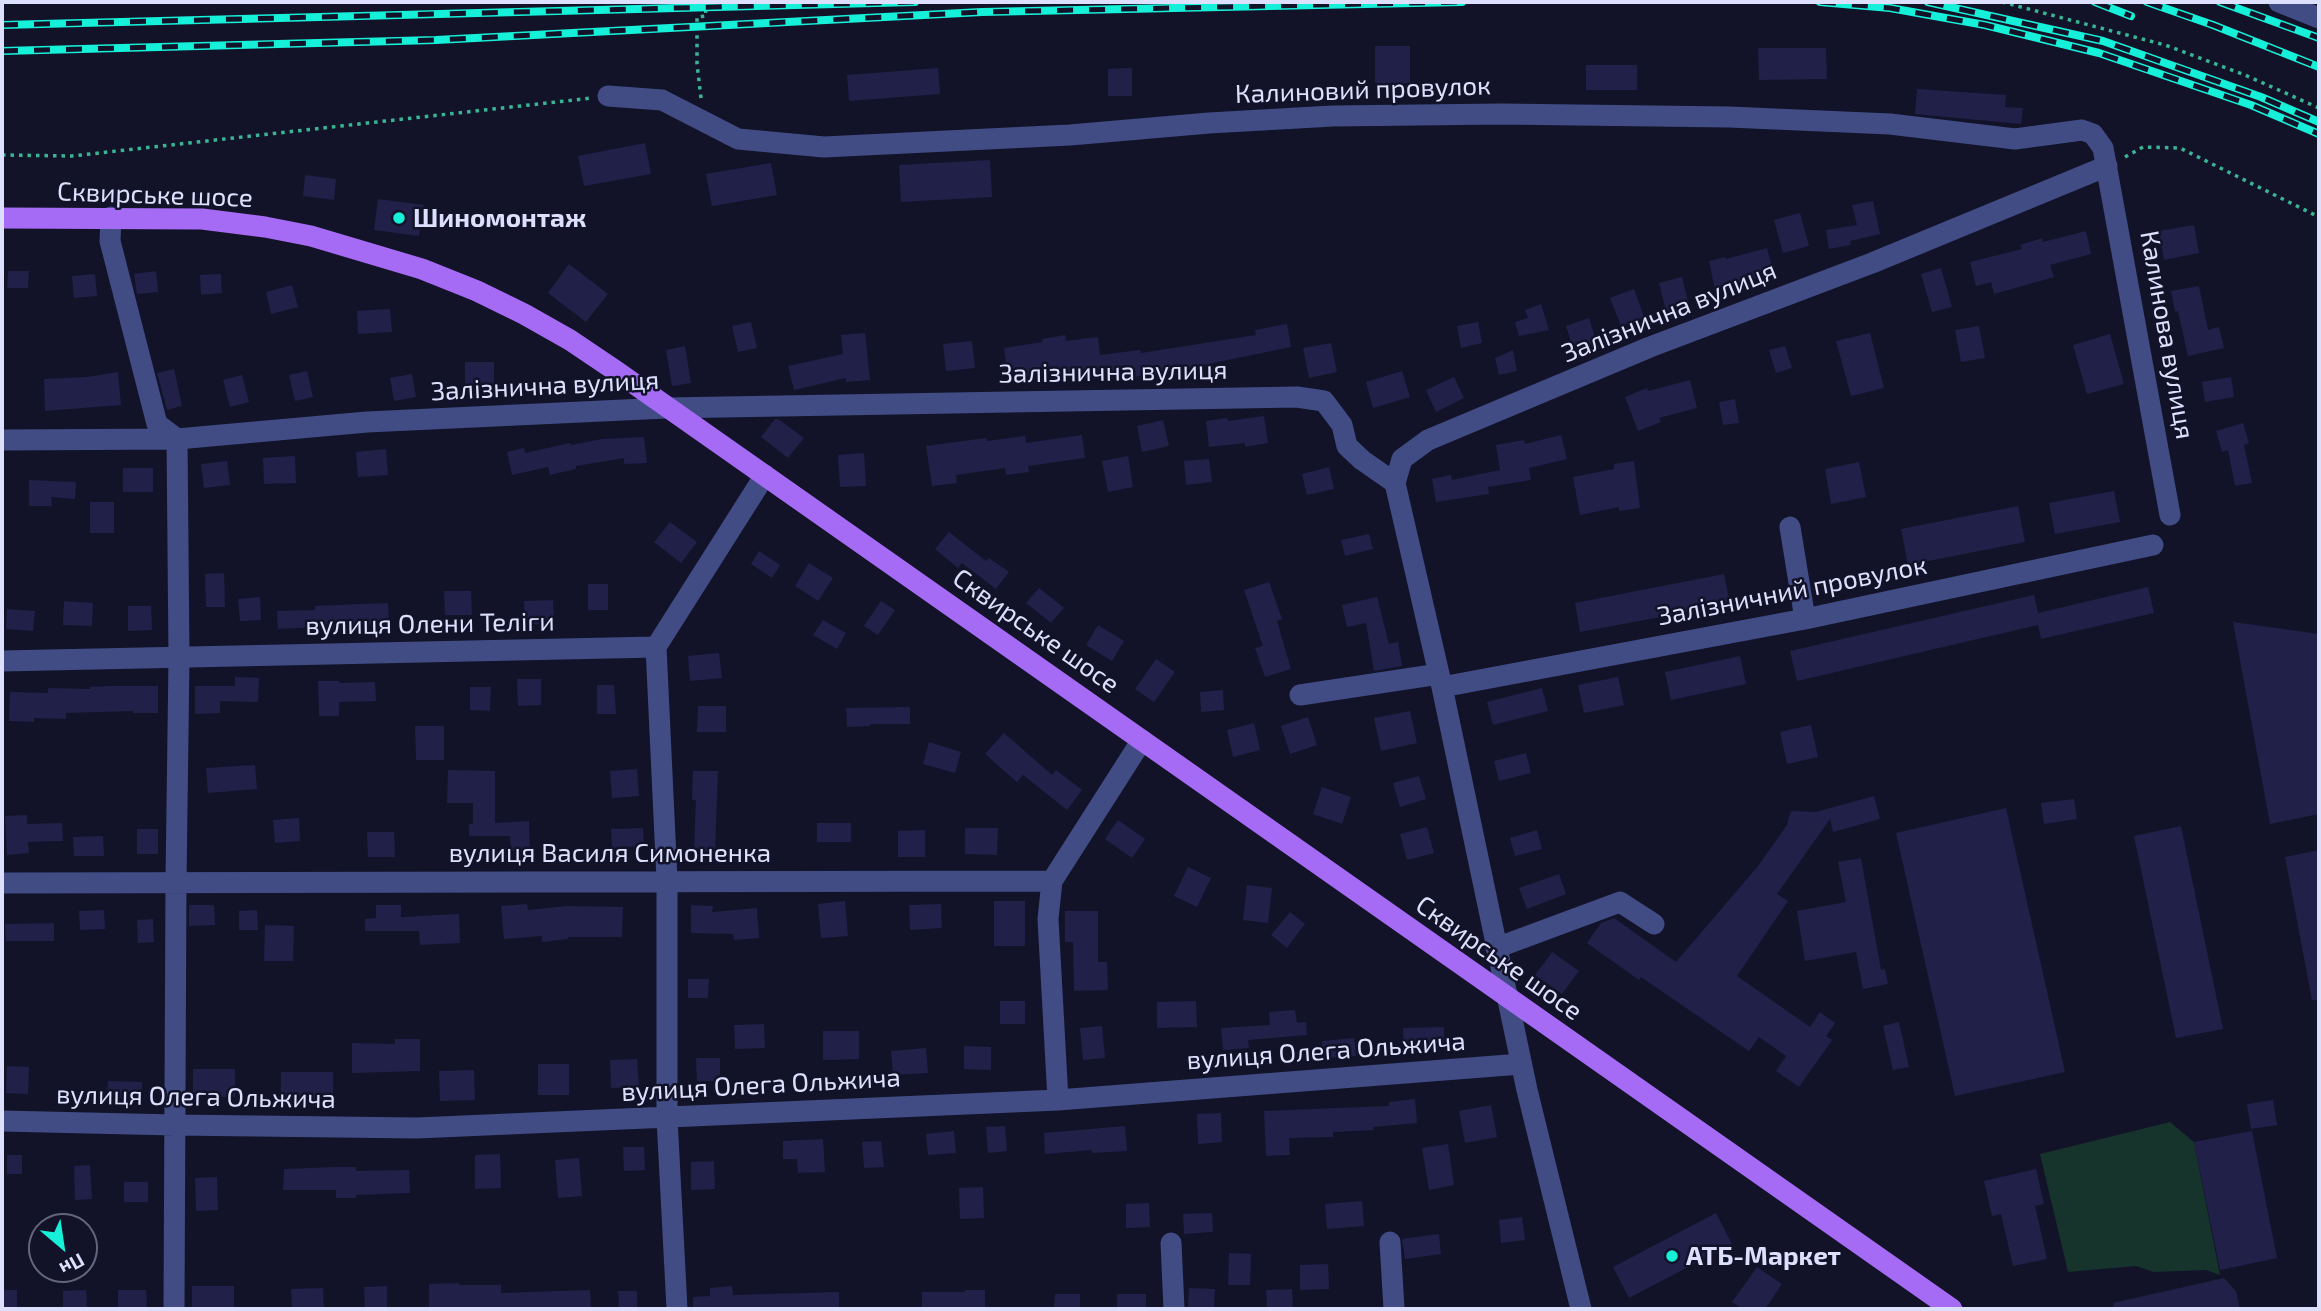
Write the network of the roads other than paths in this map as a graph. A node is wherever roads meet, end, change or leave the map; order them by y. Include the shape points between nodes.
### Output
1 (2278, 2) edge
2 (2319, 18) edge
3 (608, 96) road end
4 (2107, 166) junction
5 (111, 217) junction
6 (2, 218) edge
7 (666, 408) junction
8 (177, 439) junction
9 (2, 440) edge
10 (765, 475) junction
11 (1395, 483) junction
12 (2170, 514) dead end
13 (1790, 527) dead end
14 (2153, 545) dead end
15 (1805, 619) junction
16 (656, 647) junction
17 (179, 658) junction
18 (2, 661) edge
19 (1441, 680) junction
20 (1300, 695) dead end
21 (1142, 740) junction
22 (667, 880) junction
23 (1052, 881) junction
24 (176, 882) junction
25 (2, 883) edge
26 (1654, 924) dead end
27 (1496, 948) junction
28 (1506, 995) junction
29 (1521, 1064) junction
30 (1058, 1100) junction
31 (667, 1118) junction
32 (2, 1121) edge
33 (175, 1125) junction
34 (1390, 1242) dead end
35 (1171, 1243) dead end
36 (174, 1309) edge
37 (677, 1309) edge
38 (1174, 1309) edge
39 (1394, 1309) edge
40 (1581, 1309) edge
41 (1952, 1309) edge

1 - 2 street
3 - 4 street, Калиновий провулок via 662,100 738,139 824,147 1333,116 1729,117 1890,124 2015,139 2082,130 2093,134 2103,148
4 - 11 street, Залізнична вулиця via 1428,440 1402,459
4 - 12 street, Калинова вулиця
5 - 6 main road, Сквирське шосе
5 - 7 main road, Сквирське шосе via 202,219 265,228 311,236 422,269 547,327
5 - 8 street via 110,241 157,424
7 - 8 street, Залізнична вулиця via 367,422
7 - 10 main road, Сквирське шосе
7 - 11 street, Залізнична вулиця via 1297,397 1325,401 1342,425 1347,446
8 - 9 street, Залізнична вулиця
8 - 17 street
10 - 16 street
10 - 21 main road, Сквирське шосе
11 - 19 street
13 - 15 street
14 - 15 street, Залізничний провулок
15 - 19 street, Залізничний провулок
16 - 17 street, вулиця Олени Теліги
16 - 22 street
17 - 18 street, вулиця Олени Теліги
17 - 24 street
19 - 20 street, Залізничний провулок
19 - 27 street
21 - 23 street
21 - 28 main road, Сквирське шосе
22 - 23 street, вулиця Василя Симоненка
22 - 24 street, вулиця Василя Симоненка
22 - 31 street
23 - 30 street via 1048,919
24 - 25 street, вулиця Василя Симоненка
24 - 33 street
26 - 27 street via 1620,902
27 - 28 street
28 - 29 street
28 - 41 main road, Сквирське шосе
29 - 30 street, вулиця Олега Ольжича
29 - 40 street
30 - 31 street, вулиця Олега Ольжича
31 - 33 street, вулиця Олега Ольжича via 417,1128
31 - 37 street
32 - 33 street, вулиця Олега Ольжича
33 - 36 street
34 - 39 street
35 - 38 street

